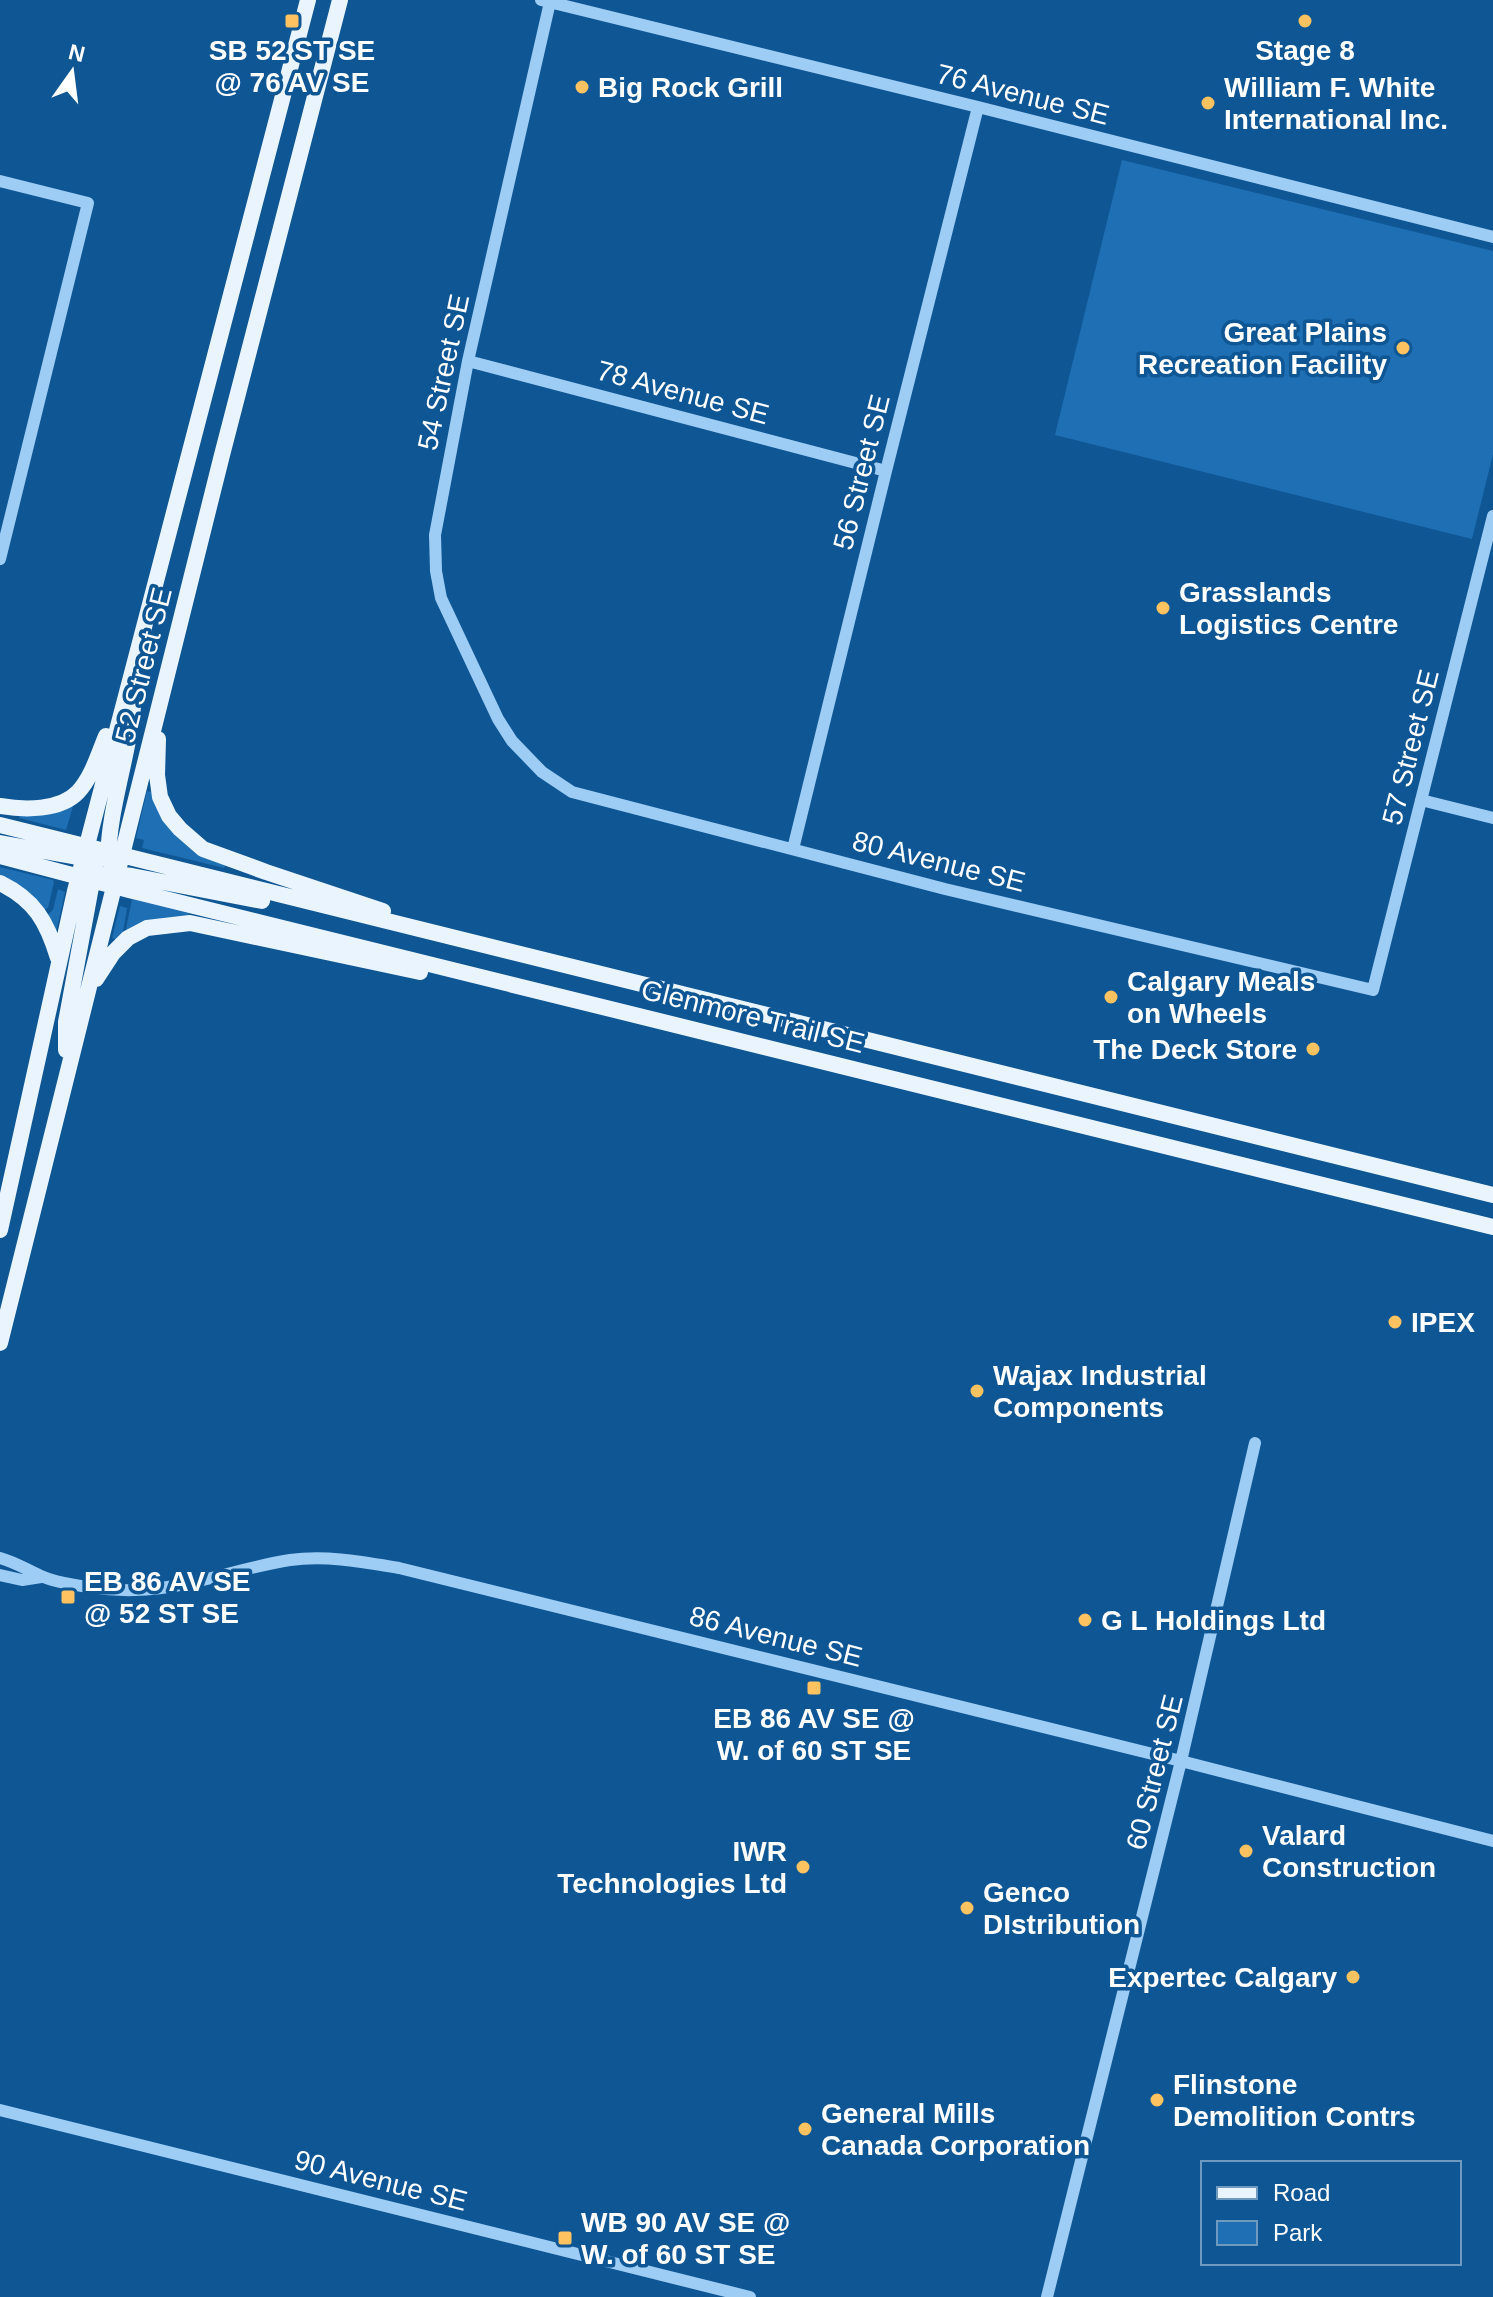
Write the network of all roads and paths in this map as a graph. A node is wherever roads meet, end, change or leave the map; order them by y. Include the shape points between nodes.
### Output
1 (308, 0) edge
2 (340, 0) edge
3 (545, 1) edge
4 (978, 107) junction
5 (0, 181) edge
6 (1493, 237) edge
7 (468, 361) junction
8 (886, 471) junction
9 (1493, 516) edge
10 (0, 559) edge
11 (134, 660) junction
12 (126, 691) junction
13 (159, 711) junction
14 (512, 741) joint
15 (1421, 800) junction
16 (0, 806) edge
17 (1493, 818) edge
18 (0, 825) edge
19 (0, 843) edge
20 (793, 849) junction
21 (0, 856) edge
22 (100, 866) junction
23 (0, 883) edge
24 (432, 933) junction
25 (58, 960) junction
26 (497, 979) junction
27 (1373, 990) joint
28 (88, 991) junction
29 (66, 1072) junction
30 (1493, 1195) edge
31 (1493, 1227) edge
32 (0, 1230) edge
33 (0, 1343) edge
34 (1255, 1443) dead end
35 (0, 1558) edge
36 (0, 1575) edge
37 (41, 1577) junction
38 (1181, 1761) junction
39 (1493, 1841) edge
40 (0, 2110) edge
41 (750, 2297) edge
42 (1047, 2297) edge

1 - 11 main road, 52 Street SE
2 - 13 main road, 52 Street SE
3 - 4 street, 76 Avenue SE
3 - 7 street, 54 Street SE
4 - 6 street, 76 Avenue SE
4 - 8 street, 56 Street SE
5 - 10 street via 88,203
7 - 8 street, 78 Avenue SE
7 - 14 street, 54 Street SE via 435,535 436,571 441,598
8 - 20 street, 56 Street SE
9 - 15 street, 57 Street SE
11 - 12 main road, 52 Street SE
11 - 22 main road via 135,710
12 - 16 main road via 76,795 37,808
12 - 22 main road, 52 Street SE
13 - 22 main road, 52 Street SE
13 - 24 main road via 160,797 174,823 203,849 407,919
14 - 20 street, 80 Avenue SE via 542,772 572,792
15 - 17 street
15 - 27 street, 57 Street SE
18 - 22 main road, Glenmore Trail SE
19 - 22 main road
20 - 27 street, 80 Avenue SE
21 - 22 main road, Glenmore Trail SE
22 - 24 main road, Glenmore Trail SE via 301,901
22 - 25 main road, 52 Street SE
22 - 26 main road, Glenmore Trail SE
22 - 28 main road, 52 Street SE
22 - 29 main road via 66,1022
23 - 25 main road via 29,901 51,934
24 - 30 main road, Glenmore Trail SE
25 - 32 main road, 52 Street SE
26 - 28 main road via 467,982 190,923 147,928 128,938
26 - 31 main road, Glenmore Trail SE
28 - 29 main road, 52 Street SE
29 - 33 main road, 52 Street SE
34 - 38 street, 60 Street SE
35 - 37 street, 86 Avenue SE
36 - 37 street, 86 Avenue SE
37 - 38 street, 86 Avenue SE via 133,1590 292,1560 341,1558
38 - 39 street, 86 Avenue SE
38 - 42 street, 60 Street SE
40 - 41 street, 90 Avenue SE

